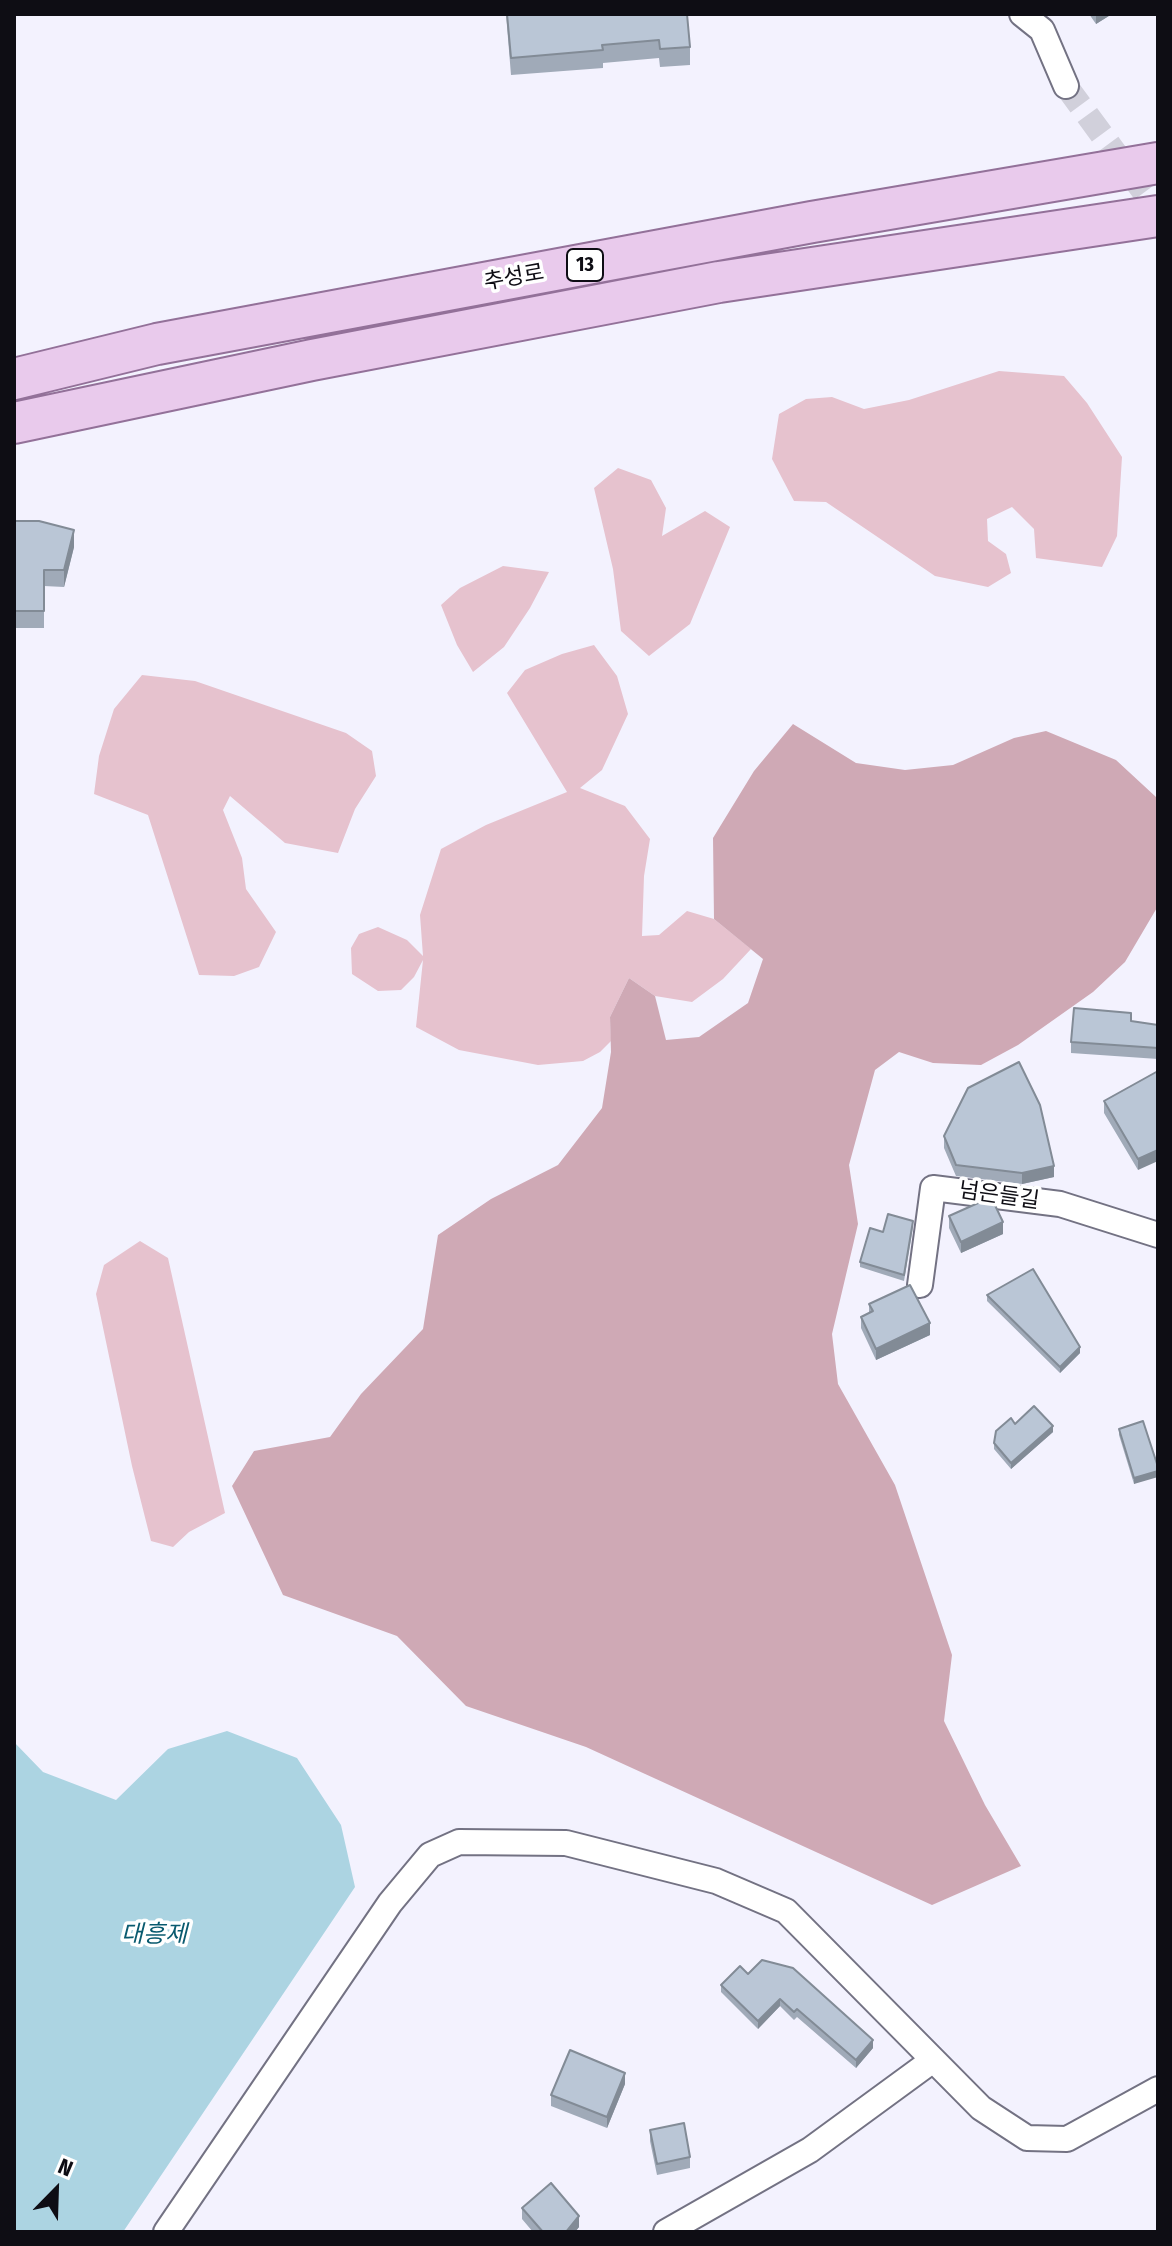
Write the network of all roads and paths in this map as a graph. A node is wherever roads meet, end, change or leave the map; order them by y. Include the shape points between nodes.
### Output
1 (1022, 14) edge
2 (1066, 86) tunnel mouth
3 (1158, 163) edge
4 (1158, 216) edge
5 (14, 379) edge
6 (14, 423) edge
7 (1158, 1235) edge
8 (920, 1285) dead end
9 (933, 2060) junction
10 (1158, 2089) edge
11 (166, 2232) edge
12 (666, 2232) edge

1 - 2 street via 1042,30
3 - 5 main road, 추성로 / 13 via 157,344
4 - 6 main road, 추성로 / 13 via 719,282
7 - 8 street, 넘은들길 via 1060,1204 933,1188
9 - 10 street via 981,2108 1027,2138 1067,2139
9 - 11 street via 786,1911 716,1881 566,1843 459,1842 430,1855 390,1903
9 - 12 street via 810,2150

